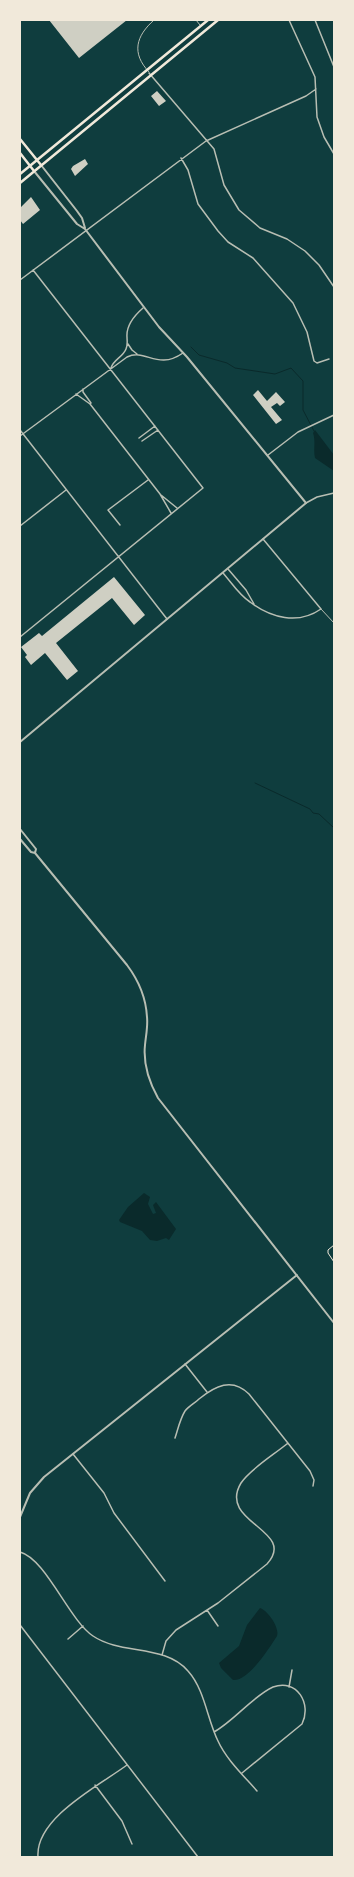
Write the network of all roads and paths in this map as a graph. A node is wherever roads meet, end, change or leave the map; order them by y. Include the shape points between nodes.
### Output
1 (154, 20) edge
2 (196, 20) edge
3 (208, 20) edge
4 (218, 20) edge
5 (289, 20) edge
6 (315, 20) edge
7 (201, 26) junction
8 (334, 67) edge
9 (149, 73) junction
10 (316, 89) junction
11 (20, 139) edge
12 (206, 141) junction
13 (20, 153) edge
14 (334, 154) edge
15 (181, 158) junction
16 (37, 160) junction
17 (41, 165) junction
18 (30, 166) junction
19 (34, 171) junction
20 (20, 174) edge
21 (20, 183) edge
22 (85, 229) junction
23 (33, 270) junction
24 (20, 280) edge
25 (334, 285) edge
26 (143, 308) junction
27 (128, 344) junction
28 (183, 353) junction
29 (139, 355) junction
30 (329, 359) dead end
31 (111, 368) junction
32 (83, 389) junction
33 (76, 394) junction
34 (90, 404) junction
35 (334, 415) edge
36 (155, 426) junction
37 (20, 430) edge
38 (158, 430) junction
39 (23, 434) junction
40 (20, 436) edge
41 (140, 438) dead end
42 (142, 442) dead end
43 (267, 456) junction
44 (148, 480) junction
45 (66, 490) junction
46 (334, 493) edge
47 (160, 494) junction
48 (306, 503) junction
49 (178, 508) junction
50 (171, 514) junction
51 (120, 525) dead end
52 (20, 526) edge
53 (263, 539) junction
54 (118, 557) junction
55 (228, 568) junction
56 (223, 573) junction
57 (254, 604) junction
58 (321, 609) junction
59 (167, 619) junction
60 (334, 623) edge
61 (20, 636) edge
62 (20, 742) edge
63 (20, 830) edge
64 (20, 839) edge
65 (35, 852) junction
66 (334, 1245) edge
67 (334, 1262) edge
68 (297, 1275) junction
69 (334, 1323) edge
70 (185, 1364) junction
71 (208, 1392) junction
72 (175, 1438) dead end
73 (288, 1443) junction
74 (73, 1454) junction
75 (313, 1486) dead end
76 (20, 1517) edge
77 (20, 1552) edge
78 (165, 1581) dead end
79 (207, 1610) junction
80 (20, 1626) edge
81 (83, 1626) junction
82 (218, 1626) dead end
83 (68, 1639) dead end
84 (162, 1655) junction
85 (292, 1670) dead end
86 (289, 1687) junction
87 (214, 1732) junction
88 (127, 1765) junction
89 (242, 1773) junction
90 (95, 1785) junction
91 (257, 1792) dead end
92 (132, 1844) dead end
93 (38, 1857) edge
94 (198, 1857) edge

1 - 9 lane via 143,32 137,45 138,56
2 - 7 lane
3 - 7 main road
4 - 9 main road
5 - 10 street via 314,74
6 - 8 street
7 - 9 main road
9 - 12 street
9 - 16 main road
9 - 17 main road
10 - 12 street via 306,96
10 - 14 street via 319,123
11 - 16 main road
12 - 15 street
12 - 25 street via 215,151 224,185 239,210 256,225 287,239 305,251
13 - 18 main road
15 - 22 street
15 - 30 street via 188,170 196,198 206,216 224,238 253,258 293,303 307,332 314,361 317,363
16 - 17 main road
16 - 18 main road
17 - 19 main road
17 - 22 street via 82,218
18 - 19 main road
18 - 20 main road
19 - 21 main road
19 - 22 street via 77,224
22 - 23 street
22 - 26 street
23 - 24 street
23 - 31 street
26 - 27 street via 132,319 127,333
26 - 28 street
27 - 29 street
27 - 31 street
28 - 29 street via 164,361
28 - 43 street
29 - 31 street via 131,355
31 - 32 street
31 - 36 street
32 - 33 street
32 - 34 street
33 - 34 street
33 - 39 street
34 - 44 street
35 - 43 street via 302,430
36 - 38 street
36 - 41 street
37 - 39 street
38 - 42 street
38 - 49 street via 203,488
39 - 40 street
39 - 45 street
43 - 48 street
44 - 47 street
44 - 51 street via 108,510
45 - 52 street
45 - 54 street
46 - 48 street via 317,496
47 - 49 street
47 - 50 street
48 - 53 street
49 - 50 street
50 - 54 street
53 - 55 street
53 - 58 street
54 - 59 street
54 - 61 street
55 - 56 street
55 - 57 street
56 - 57 street via 241,594
56 - 59 street
57 - 58 street via 273,615 288,618 303,617
58 - 60 lane
59 - 62 street
63 - 65 street via 36,849
64 - 65 street via 31,852
65 - 68 street via 128,965 137,981 147,1015 146,1066 158,1098
66 - 67 path via 328,1250
68 - 69 street
68 - 70 street
70 - 71 street
70 - 74 street
71 - 72 street via 184,1413
71 - 73 street via 225,1384 242,1388
73 - 75 street via 312,1474
73 - 79 street via 243,1480 237,1498 244,1516 270,1537 273,1555 267,1564
74 - 76 street via 36,1485 25,1502
74 - 78 street via 104,1493 114,1513
77 - 81 street via 34,1561
79 - 82 street
79 - 84 street via 173,1632 165,1644
80 - 88 street
81 - 83 street
81 - 84 street via 106,1642
84 - 87 street via 178,1662 192,1676
85 - 86 street
86 - 87 street via 276,1686 269,1690
86 - 89 street via 298,1691 304,1701 304,1720 298,1728
87 - 89 street via 221,1747
88 - 90 street
88 - 94 street
89 - 91 street
90 - 92 street via 122,1821
90 - 93 street via 48,1826 40,1840

